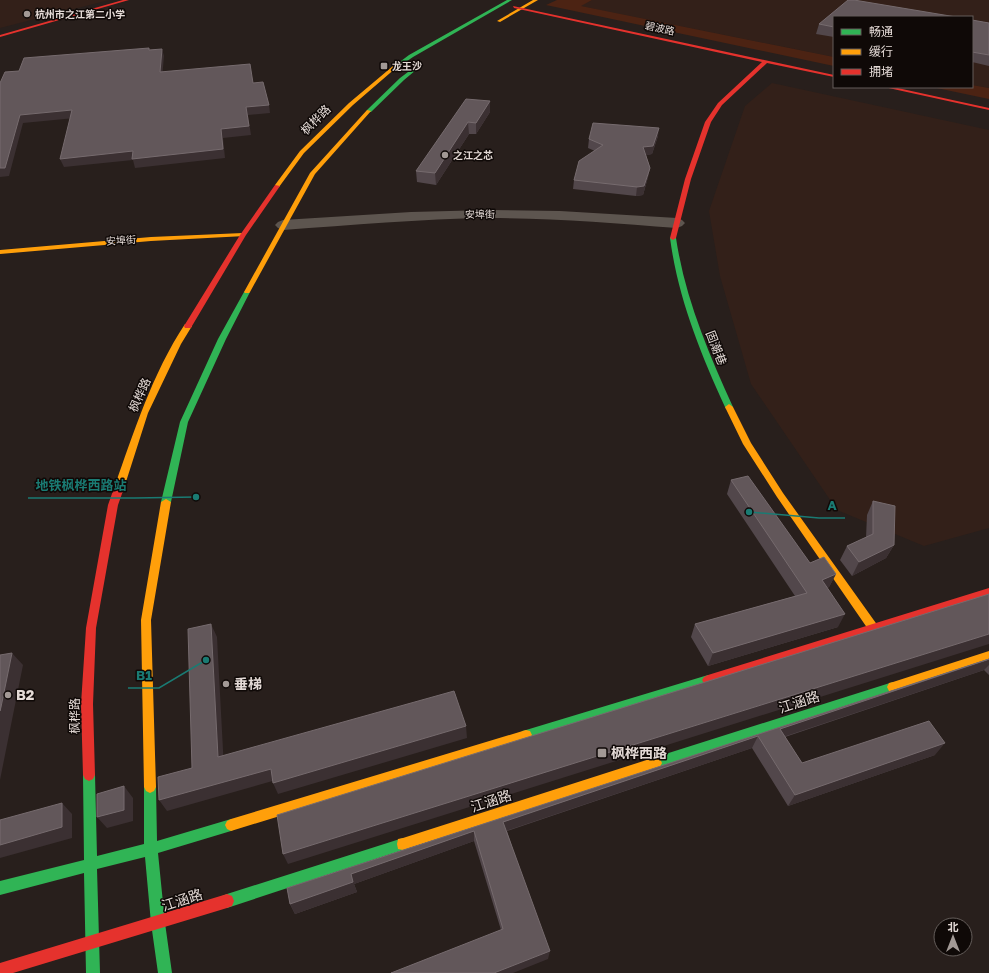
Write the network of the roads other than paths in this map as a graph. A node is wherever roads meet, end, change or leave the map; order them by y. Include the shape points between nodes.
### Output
1 (127, 0) edge
2 (536, 0) edge
3 (488, 1) dead end
4 (506, 2) edge
5 (518, 8) junction
6 (489, 26) dead end
7 (0, 36) edge
8 (766, 62) junction
9 (420, 66) dead end
10 (833, 76) edge
11 (891, 88) edge
12 (989, 109) edge
13 (677, 223) junction
14 (283, 225) junction
15 (243, 235) junction
16 (0, 252) edge
17 (989, 592) edge
18 (874, 629) junction
19 (989, 656) edge
20 (151, 849) junction
21 (90, 865) junction
22 (0, 888) edge
23 (158, 923) junction
24 (92, 942) junction
25 (0, 970) edge
26 (93, 973) edge
27 (165, 973) edge

1 - 7 main road
2 - 5 main road
3 - 4 main road, 碧波路
4 - 5 main road, 碧波路
4 - 15 main road, 枫桦路 via 411,56 351,104 302,152
5 - 6 main road
5 - 8 main road, 碧波路
8 - 10 main road, 碧波路
8 - 13 main road, 固潮巷 via 720,104 708,122 688,179
9 - 14 main road via 402,79 369,111 313,173
11 - 12 main road
13 - 14 street, 安埠街 via 489,214
13 - 18 main road, 固潮巷 via 673,237 676,264 706,358 728,406 747,444 780,495
14 - 20 main road via 222,339 184,422 166,500 146,620
15 - 16 main road, 安埠街 via 117,240
15 - 21 main road, 枫桦路 via 177,344 144,413 113,505 91,628 87,704
17 - 18 main road
18 - 20 main road
19 - 23 main road, 江涵路
20 - 21 main road
20 - 23 main road
21 - 22 main road
21 - 24 main road, 枫桦路
23 - 24 main road, 江涵路
23 - 27 main road
24 - 25 main road, 江涵路
24 - 26 main road

